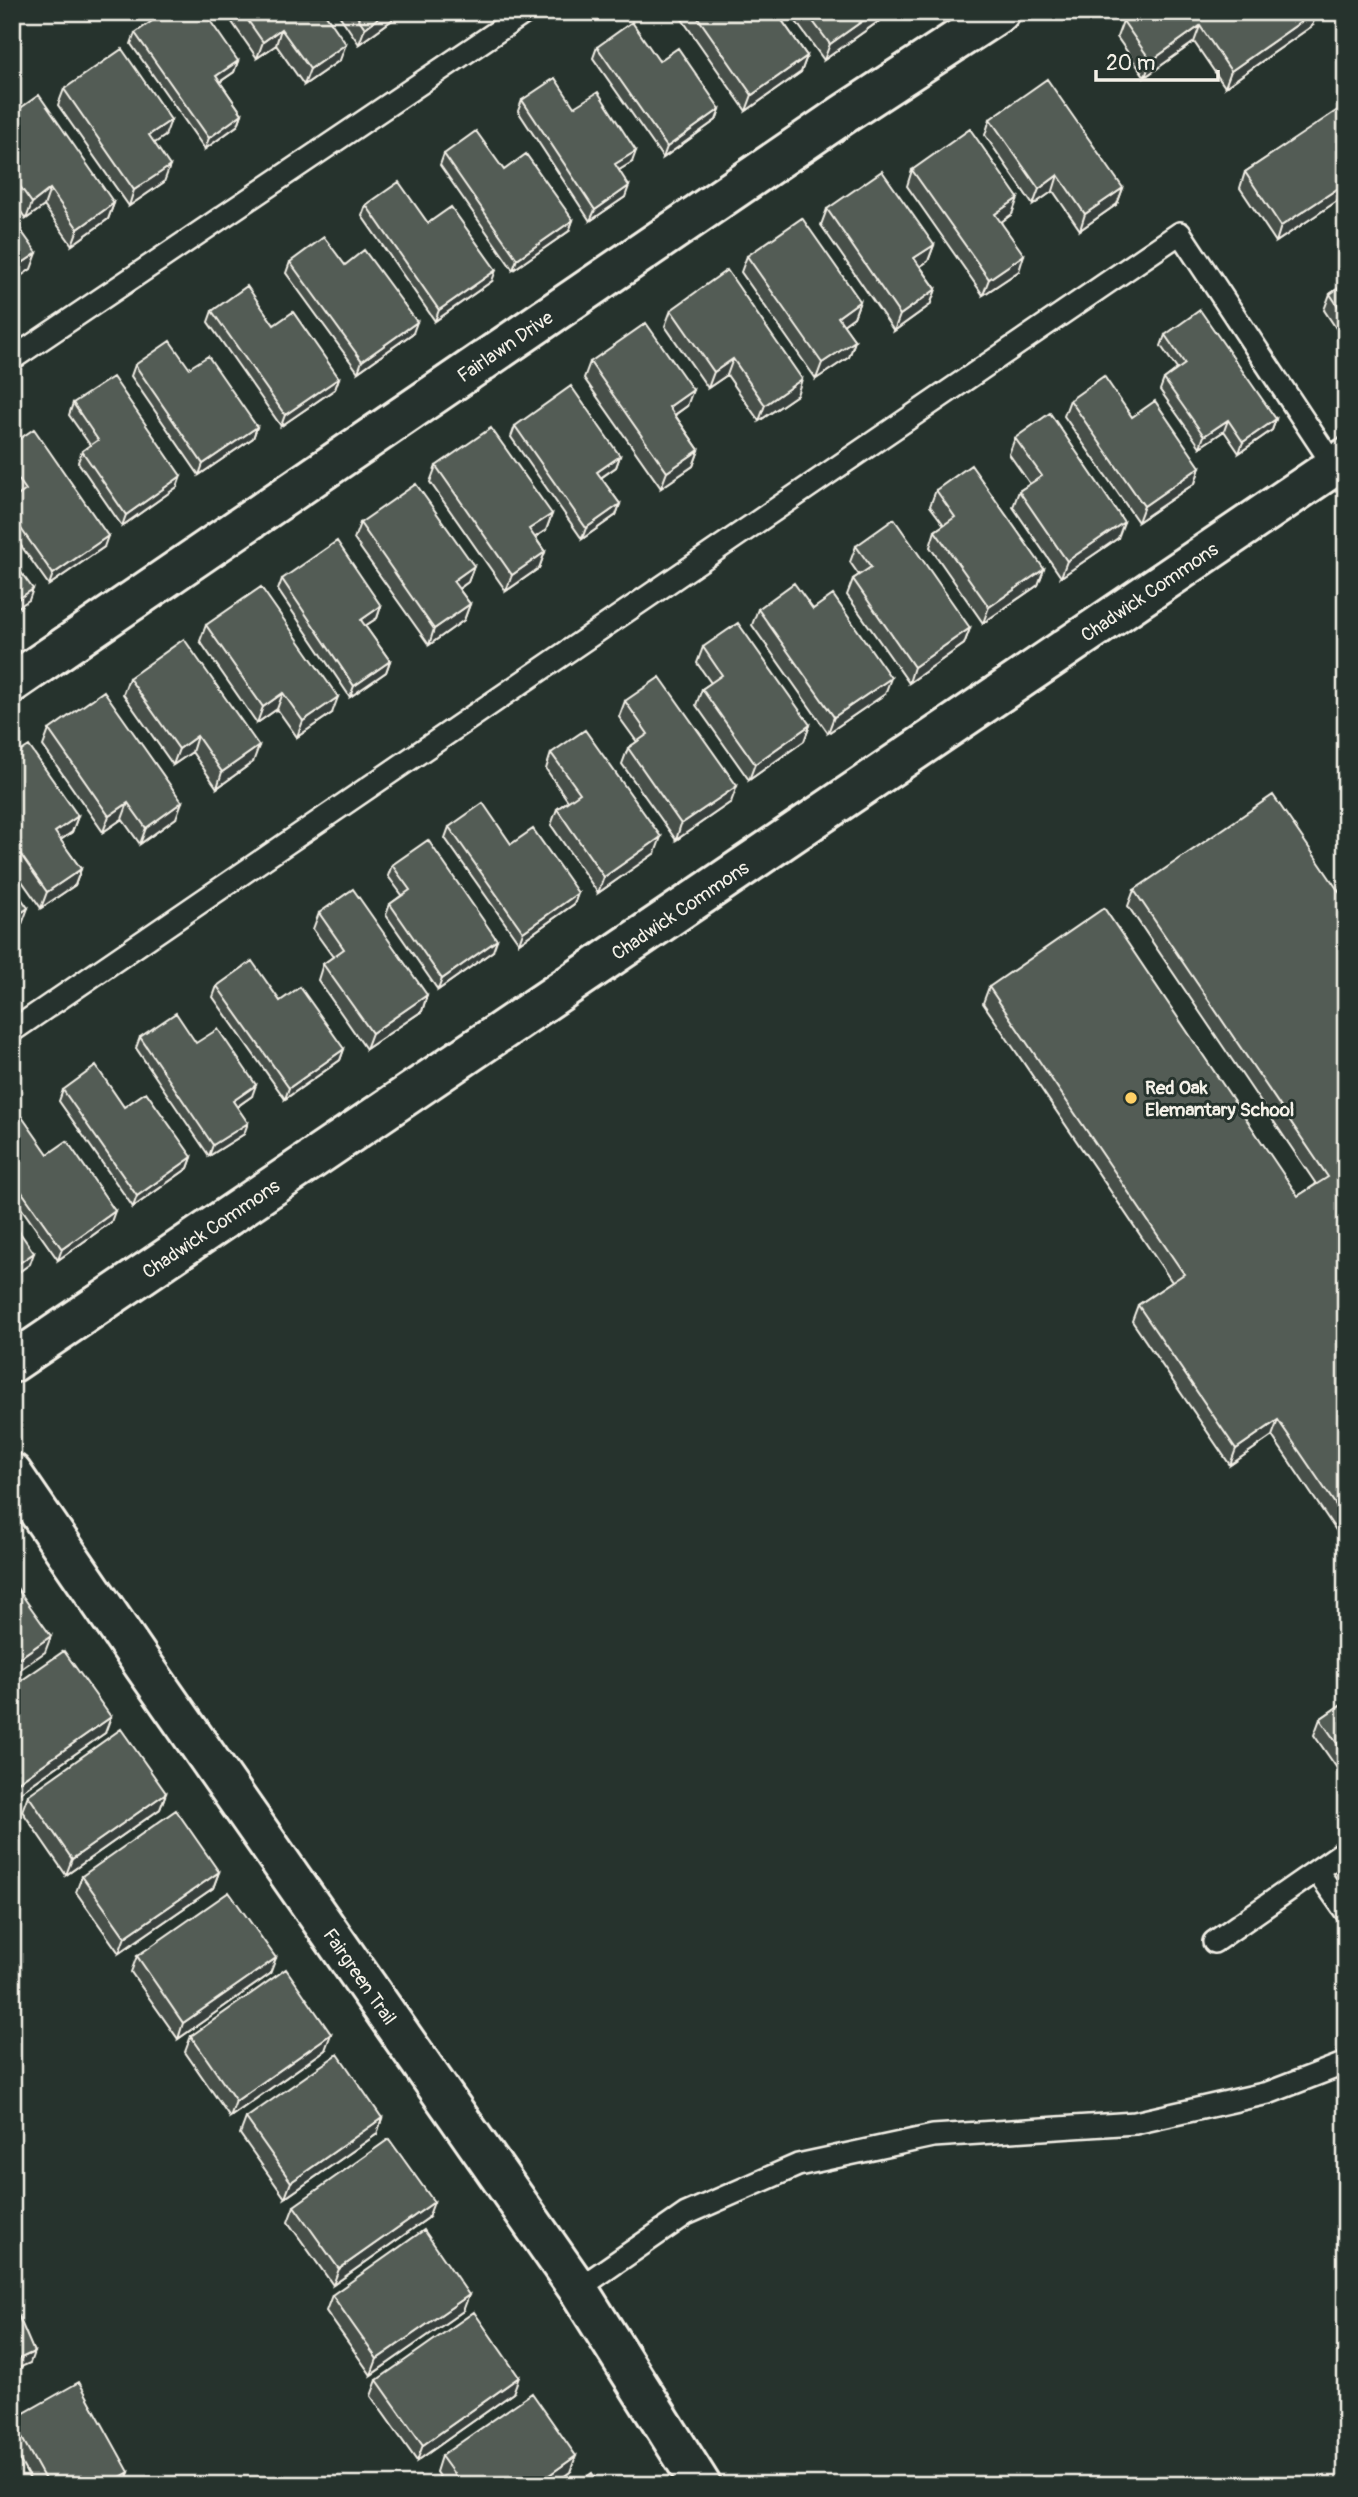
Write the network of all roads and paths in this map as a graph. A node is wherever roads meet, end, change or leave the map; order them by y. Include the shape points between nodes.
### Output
1 (526, 12) edge
2 (1000, 12) edge
3 (12, 359) edge
4 (1340, 462) edge
5 (12, 683) edge
6 (12, 1031) edge
7 (12, 1363) edge
8 (12, 1473) edge
9 (1346, 1850) edge
10 (1317, 1871) junction
11 (1346, 1912) edge
12 (1214, 1942) dead end
13 (1346, 2063) edge
14 (578, 2289) junction
15 (701, 2485) edge

1 - 3 lane
2 - 5 street, Fairlawn Drive
4 - 6 lane via 1180,233
4 - 7 street, Chadwick Commons
8 - 14 street, Fairgreen Trail
9 - 10 lane
10 - 11 lane
10 - 12 lane
13 - 14 lane via 1268,2093 1135,2123 933,2136 798,2165 686,2214
14 - 15 street, Fairgreen Trail

